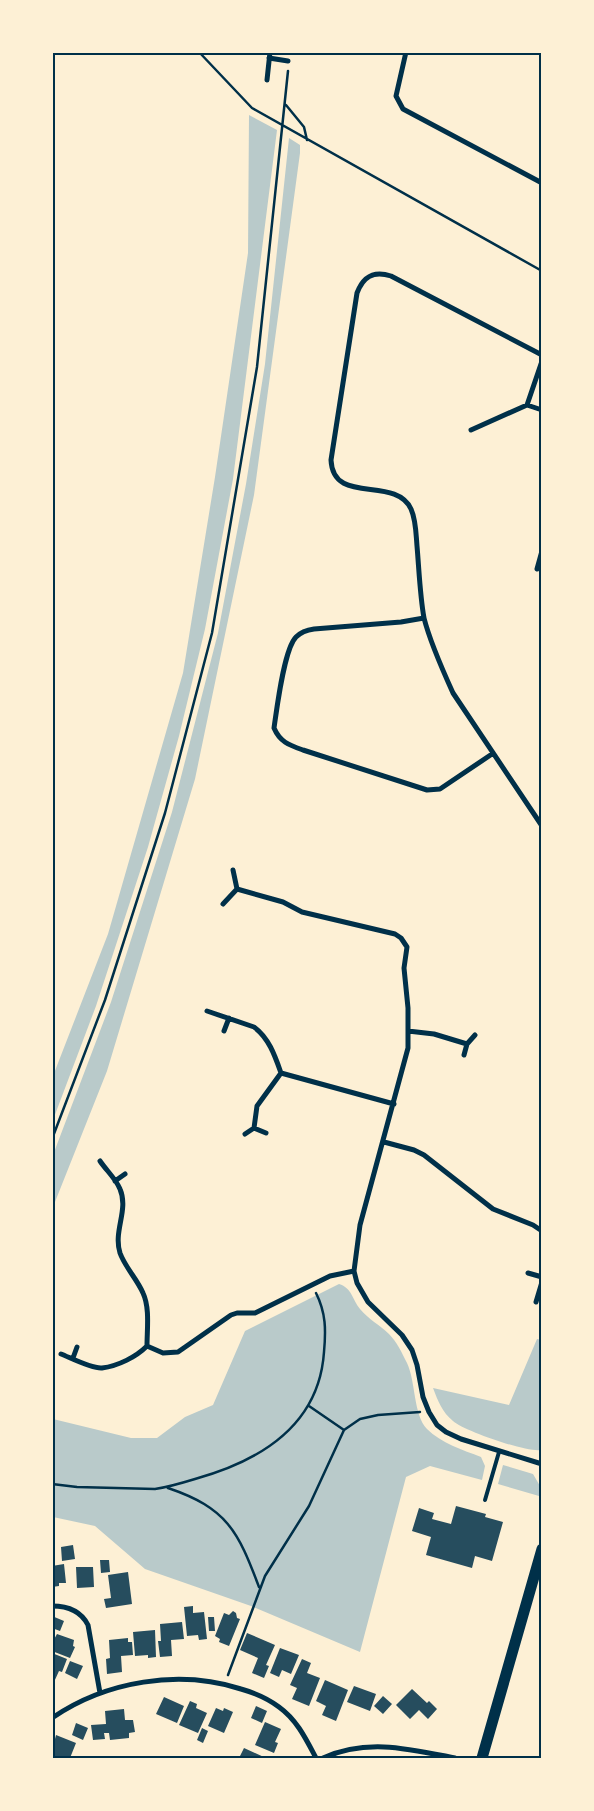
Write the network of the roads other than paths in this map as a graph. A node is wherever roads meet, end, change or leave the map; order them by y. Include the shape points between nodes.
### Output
1 (406, 52) edge
2 (270, 55) edge
3 (289, 64) road end
4 (267, 80) dead end
5 (542, 183) edge
6 (542, 355) edge
7 (542, 361) edge
8 (527, 405) junction
9 (542, 410) edge
10 (472, 430) dead end
11 (541, 552) edge
12 (537, 569) dead end
13 (424, 618) junction
14 (492, 754) junction
15 (542, 826) edge
16 (233, 870) dead end
17 (237, 889) junction
18 (222, 904) dead end
19 (207, 1011) dead end
20 (229, 1018) junction
21 (224, 1031) dead end
22 (408, 1031) junction
23 (475, 1035) dead end
24 (467, 1044) junction
25 (464, 1056) dead end
26 (281, 1073) junction
27 (394, 1104) junction
28 (254, 1128) junction
29 (266, 1133) dead end
30 (245, 1134) dead end
31 (384, 1142) junction
32 (100, 1161) dead end
33 (125, 1174) dead end
34 (115, 1181) junction
35 (542, 1231) edge
36 (354, 1271) junction
37 (528, 1273) dead end
38 (542, 1277) edge
39 (542, 1282) edge
40 (536, 1302) dead end
41 (147, 1346) junction
42 (77, 1347) dead end
43 (62, 1354) dead end
44 (72, 1358) junction
45 (499, 1452) junction
46 (542, 1464) edge
47 (486, 1500) dead end
48 (542, 1549) edge
49 (52, 1606) edge
50 (100, 1693) junction
51 (52, 1718) edge
52 (316, 1758) edge
53 (323, 1758) edge
54 (455, 1758) edge
55 (482, 1758) edge

1 - 5 street via 396,96 403,109
2 - 3 street
2 - 4 street
6 - 13 street via 384,273 371,275 360,284 332,469 343,483 392,493 408,503 416,528
7 - 8 street
8 - 9 street
8 - 10 street
11 - 12 street
13 - 14 street via 453,693
13 - 14 street via 314,629 295,637 288,652 274,728 278,737 286,744 427,790 440,789
14 - 15 street
16 - 17 street
17 - 18 street
17 - 22 street via 283,902 302,912 382,930 401,938 407,947 404,968
19 - 20 street
20 - 21 street
20 - 26 street via 261,1032
22 - 24 street via 434,1034
22 - 27 street
23 - 24 street
24 - 25 street
26 - 27 street
26 - 28 street via 257,1106
27 - 31 street
28 - 29 street
28 - 30 street
31 - 35 street via 424,1154 493,1210
31 - 36 street via 360,1224
32 - 34 street
33 - 34 street
34 - 41 street via 123,1198 118,1231 120,1254 143,1292
36 - 41 street via 330,1276 255,1313 231,1315 178,1352 163,1353
36 - 45 street via 368,1302 402,1335 412,1350 423,1397 437,1424 446,1432
37 - 38 street
39 - 40 street
41 - 44 street via 132,1358 102,1368
42 - 44 street
43 - 44 street
45 - 46 street
45 - 47 lane
48 - 55 main road
49 - 50 street via 69,1608 84,1616
50 - 51 street
50 - 52 street via 156,1680 204,1680 224,1684 266,1698 279,1707 301,1730
53 - 54 street via 347,1750 378,1746

